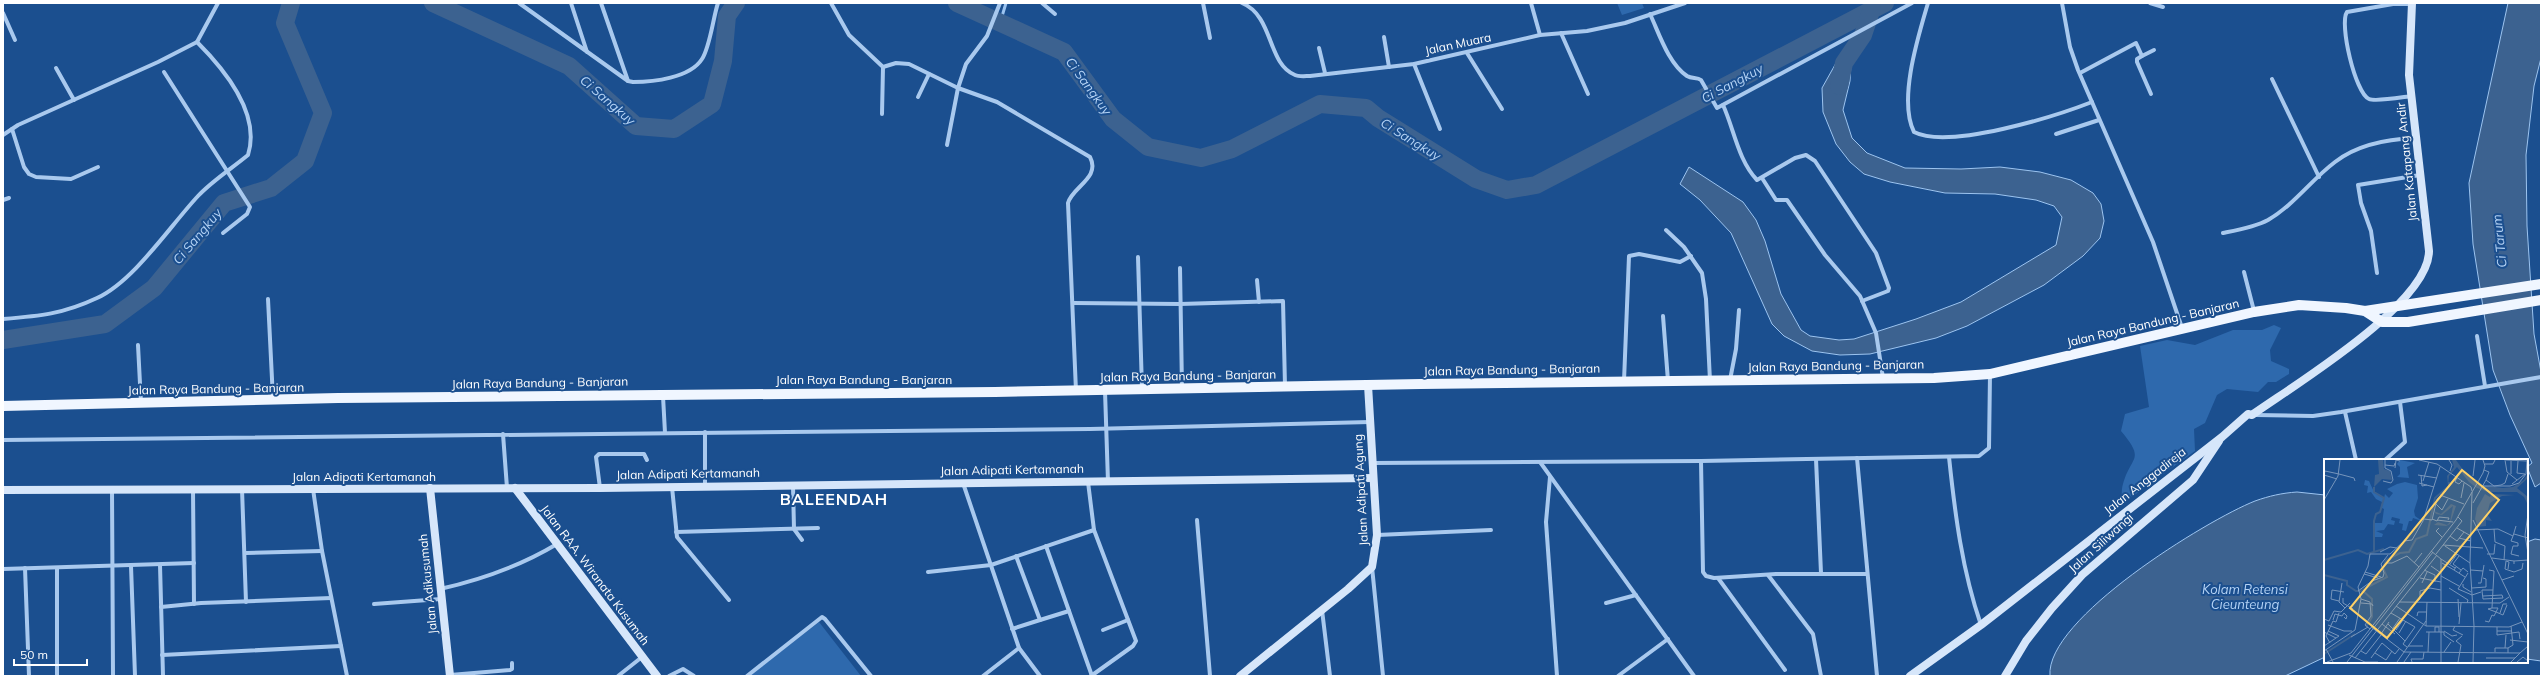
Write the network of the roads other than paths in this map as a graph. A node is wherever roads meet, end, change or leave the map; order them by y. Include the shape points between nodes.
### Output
1 (218, 3) edge
2 (519, 3) edge
3 (571, 3) edge
4 (601, 3) edge
5 (718, 3) edge
6 (831, 3) edge
7 (1000, 3) edge
8 (1042, 3) edge
9 (1203, 3) edge
10 (1242, 3) edge
11 (1531, 3) edge
12 (1683, 3) edge
13 (1912, 3) edge
14 (1928, 3) edge
15 (2062, 3) edge
16 (2150, 3) edge
17 (2412, 4) edge
18 (2163, 7) dead end
19 (3, 14) edge
20 (1055, 14) dead end
21 (1650, 14) junction
22 (1561, 32) junction
23 (1540, 35) junction
24 (1384, 37) dead end
25 (1210, 38) dead end
26 (15, 40) dead end
27 (197, 42) junction
28 (1319, 48) dead end
29 (2154, 50) dead end
30 (588, 53) junction
31 (1467, 53) junction
32 (2142, 56) junction
33 (1414, 64) junction
34 (883, 67) junction
35 (1389, 67) junction
36 (56, 68) dead end
37 (164, 72) dead end
38 (2080, 73) junction
39 (929, 74) junction
40 (1325, 74) junction
41 (2272, 79) dead end
42 (628, 81) junction
43 (958, 88) junction
44 (1588, 94) dead end
45 (2151, 94) dead end
46 (2412, 96) junction
47 (918, 97) dead end
48 (74, 100) junction
49 (2092, 102) junction
50 (1723, 105) junction
51 (1502, 109) dead end
52 (882, 114) dead end
53 (2099, 120) junction
54 (12, 129) junction
55 (1440, 129) dead end
56 (2056, 134) dead end
57 (3, 135) edge
58 (2416, 138) junction
59 (947, 145) dead end
60 (98, 167) dead end
61 (228, 171) junction
62 (2421, 175) junction
63 (2319, 177) junction
64 (1762, 178) junction
65 (9, 198) dead end
66 (3, 200) edge
67 (1666, 230) dead end
68 (223, 233) dead end
69 (2224, 233) dead end
70 (1691, 256) junction
71 (1138, 257) dead end
72 (1180, 268) dead end
73 (2244, 272) dead end
74 (2377, 273) dead end
75 (1257, 280) dead end
76 (2541, 284) edge
77 (268, 299) dead end
78 (2541, 300) edge
79 (1862, 301) junction
80 (1259, 302) junction
81 (1073, 303) junction
82 (1141, 304) junction
83 (1180, 304) junction
84 (2396, 308) junction
85 (1739, 310) dead end
86 (2365, 311) junction
87 (2254, 312) junction
88 (1663, 316) dead end
89 (3, 320) edge
90 (2382, 322) junction
91 (2183, 330) junction
92 (2477, 336) dead end
93 (138, 346) dead end
94 (1990, 374) junction
95 (2541, 378) edge
96 (1883, 379) junction
97 (1730, 380) junction
98 (1668, 381) junction
99 (1710, 381) junction
100 (1624, 382) junction
101 (1368, 385) junction
102 (2485, 386) junction
103 (1285, 387) junction
104 (1182, 389) junction
105 (1105, 390) junction
106 (1142, 390) junction
107 (1076, 391) junction
108 (663, 395) junction
109 (273, 401) junction
110 (2400, 402) junction
111 (141, 403) junction
112 (3, 406) edge
113 (2345, 412) junction
114 (2252, 415) junction
115 (1370, 422) junction
116 (1105, 428) junction
117 (665, 433) junction
118 (706, 433) junction
119 (503, 435) junction
120 (2222, 437) junction
121 (3, 440) edge
122 (1949, 457) junction
123 (1856, 458) junction
124 (1816, 459) junction
125 (2356, 459) edge
126 (2386, 459) edge
127 (648, 460) dead end
128 (1701, 461) junction
129 (1540, 462) junction
130 (1372, 463) junction
131 (1550, 476) junction
132 (1373, 478) junction
133 (1088, 482) junction
134 (1108, 482) junction
135 (963, 483) junction
136 (793, 485) junction
137 (705, 486) junction
138 (672, 487) junction
139 (242, 488) junction
140 (430, 488) junction
141 (511, 488) junction
142 (600, 488) junction
143 (112, 489) junction
144 (193, 489) junction
145 (313, 489) junction
146 (3, 490) edge
147 (1197, 520) dead end
148 (818, 528) dead end
149 (794, 530) junction
150 (1094, 530) junction
151 (1491, 530) dead end
152 (676, 532) junction
153 (1377, 535) junction
154 (802, 540) dead end
155 (557, 544) junction
156 (1046, 546) junction
157 (322, 551) junction
158 (246, 553) junction
159 (1016, 556) junction
160 (194, 563) junction
161 (160, 564) junction
162 (991, 565) junction
163 (131, 566) junction
164 (112, 567) junction
165 (1372, 567) junction
166 (25, 568) junction
167 (57, 568) junction
168 (3, 569) edge
169 (928, 572) dead end
170 (1821, 573) junction
171 (1866, 574) junction
172 (1768, 575) junction
173 (1718, 578) junction
174 (440, 589) junction
175 (1636, 595) junction
176 (331, 598) junction
177 (441, 599) junction
178 (729, 600) dead end
179 (246, 602) junction
180 (1606, 603) dead end
181 (194, 604) junction
182 (374, 604) dead end
183 (161, 607) junction
184 (1322, 610) junction
185 (1069, 611) junction
186 (1040, 620) junction
187 (1128, 620) junction
188 (1981, 625) junction
189 (1012, 629) junction
190 (1104, 630) dead end
191 (1668, 639) junction
192 (341, 646) junction
193 (1019, 648) junction
194 (162, 655) junction
195 (642, 657) junction
196 (512, 663) dead end
197 (1785, 670) dead end
198 (29, 676) edge
199 (57, 676) edge
200 (113, 676) edge
201 (135, 676) edge
202 (163, 676) edge
203 (347, 676) edge
204 (450, 676) edge
205 (618, 676) edge
206 (657, 676) edge
207 (669, 676) edge
208 (694, 676) edge
209 (747, 676) edge
210 (871, 676) edge
211 (983, 676) edge
212 (1040, 676) edge
213 (1092, 676) edge
214 (1210, 676) edge
215 (1240, 676) edge
216 (1330, 676) edge
217 (1383, 676) edge
218 (1557, 676) edge
219 (1618, 676) edge
220 (1694, 676) edge
221 (1821, 676) edge
222 (1877, 676) edge
223 (1910, 676) edge
224 (2005, 676) edge

1 - 27 street
2 - 30 street
3 - 30 street
4 - 42 street
5 - 42 street via 704,53 697,65 666,78
6 - 34 street via 849,35
7 - 43 street via 987,36 966,64
8 - 20 street
9 - 25 street
10 - 40 street, Jalan Muara via 1253,8 1263,21 1274,49 1287,70 1296,76
11 - 23 street
12 - 21 street, Jalan Muara
13 - 50 street
14 - 49 street via 1910,73 1909,115 1914,132 1922,136 1954,137 2054,117
15 - 38 street via 2070,47
16 - 18 street
17 - 46 main road, Jalan Katapang Andir via 2409,75
17 - 46 street via 2360,9 2347,12 2345,16 2346,38 2352,67 2365,96 2371,100
19 - 26 street
21 - 22 street, Jalan Muara via 1612,26
21 - 50 street via 1678,66 1690,78 1701,80 1717,108
22 - 23 street, Jalan Muara
22 - 44 street
23 - 31 street, Jalan Muara
24 - 35 street
27 - 48 street
27 - 61 street via 233,85 248,123 248,155
28 - 40 street
29 - 32 street
30 - 42 street
31 - 33 street, Jalan Muara
31 - 51 street
32 - 38 street via 2134,43
32 - 45 street via 2137,58 2137,62
33 - 35 street, Jalan Muara
33 - 55 street
34 - 39 street via 896,63 909,64
34 - 52 street
35 - 40 street, Jalan Muara
36 - 48 street
37 - 61 street
38 - 49 street
39 - 43 street
39 - 47 street
41 - 63 street
43 - 59 street
43 - 81 street via 997,102 1084,152 1091,159 1087,180 1068,203
46 - 58 main road, Jalan Katapang Andir
48 - 54 street
49 - 53 street
50 - 64 street via 1731,122 1734,139 1756,178
53 - 56 street
53 - 91 street via 2153,242
54 - 57 street
54 - 60 street via 24,167 29,174 36,177 70,179
58 - 62 main road, Jalan Katapang Andir
58 - 63 street via 2369,144 2335,162
61 - 68 street via 250,207 247,214
61 - 89 street via 199,195 121,281 99,297 59,314
62 - 74 street via 2358,185 2361,203 2371,231
62 - 84 main road, Jalan Katapang Andir via 2429,258 2427,267
63 - 69 street via 2293,202 2267,221
64 - 79 street via 1776,200 1787,200 1825,255 1847,278
64 - 79 street via 1795,158 1808,155 1815,160 1876,253 1887,282 1888,291
65 - 66 street
67 - 70 street
70 - 99 street via 1703,277
70 - 100 street via 1680,262 1639,254 1630,256
71 - 82 street
72 - 83 street
73 - 87 street
75 - 80 street
76 - 84 main road, Jalan Raya Bandung - Banjaran
77 - 109 street
78 - 90 main road via 2408,322
79 - 96 street via 1876,333
80 - 83 street
80 - 103 street via 1284,302
81 - 82 street
81 - 107 street
82 - 83 street
82 - 106 street
83 - 104 street
84 - 86 main road, Jalan Raya Bandung - Banjaran
84 - 90 main road, Jalan Anggadireja
85 - 97 street
86 - 87 main road, Jalan Raya Bandung - Banjaran via 2310,305
86 - 90 main road, Jalan Raya Bandung - Banjaran
87 - 91 main road, Jalan Raya Bandung - Banjaran
88 - 98 street
90 - 114 main road, Jalan Anggadireja
91 - 94 main road, Jalan Raya Bandung - Banjaran
92 - 102 street
93 - 111 street
94 - 96 main road, Jalan Raya Bandung - Banjaran
94 - 122 street via 1992,415 1989,448 1979,456
95 - 102 street
96 - 97 main road, Jalan Raya Bandung - Banjaran
97 - 99 main road, Jalan Raya Bandung - Banjaran
98 - 99 main road, Jalan Raya Bandung - Banjaran
98 - 100 main road, Jalan Raya Bandung - Banjaran
100 - 101 main road, Jalan Raya Bandung - Banjaran
101 - 103 main road, Jalan Raya Bandung - Banjaran
101 - 115 main road, Jalan Adipati Agung
102 - 110 street
103 - 104 main road, Jalan Raya Bandung - Banjaran
104 - 106 main road, Jalan Raya Bandung - Banjaran
105 - 106 main road, Jalan Raya Bandung - Banjaran
105 - 107 main road, Jalan Raya Bandung - Banjaran
105 - 116 street
107 - 108 main road, Jalan Raya Bandung - Banjaran
108 - 109 main road, Jalan Raya Bandung - Banjaran
108 - 117 street
109 - 111 main road, Jalan Raya Bandung - Banjaran
110 - 113 street
110 - 126 street via 2405,442
111 - 112 main road, Jalan Raya Bandung - Banjaran
113 - 114 street via 2313,416
113 - 125 street
114 - 120 main road, Jalan Anggadireja via 2248,414
115 - 116 street
115 - 130 main road, Jalan Adipati Agung
116 - 118 street
116 - 134 street
117 - 118 street
117 - 119 street
118 - 137 street
119 - 121 street
119 - 141 street
120 - 188 main road, Jalan Anggadireja
120 - 224 main road, Jalan Siliwangi via 2193,480 2088,570 2052,608 2026,641
122 - 123 street
122 - 188 street via 1955,517 1968,584
123 - 124 street
123 - 171 street via 1866,550
124 - 128 street
124 - 170 street
127 - 142 street via 644,454 599,454 596,457
128 - 129 street
128 - 173 street via 1703,572 1709,578
129 - 130 street
129 - 131 street
130 - 132 main road, Jalan Adipati Agung
131 - 175 street
131 - 218 street via 1546,522
132 - 134 main road, Jalan Adipati Kertamanah
132 - 153 main road, Jalan Adipati Agung
133 - 134 main road, Jalan Adipati Kertamanah
133 - 135 main road, Jalan Adipati Kertamanah
133 - 150 street
135 - 136 main road, Jalan Adipati Kertamanah
135 - 162 street
136 - 137 main road, Jalan Adipati Kertamanah
136 - 149 street
137 - 138 main road, Jalan Adipati Kertamanah
138 - 142 main road, Jalan Adipati Kertamanah
138 - 152 street
139 - 144 main road, Jalan Adipati Kertamanah
139 - 145 main road, Jalan Adipati Kertamanah
139 - 158 street
140 - 141 main road, Jalan Adipati Kertamanah
140 - 145 main road, Jalan Adipati Kertamanah
140 - 174 main road, Jalan Adikusumah
141 - 142 main road, Jalan Adipati Kertamanah
141 - 155 main road, Jalan RAA. Wiranata Kusumah
143 - 144 main road, Jalan Adipati Kertamanah
143 - 146 main road, Jalan Adipati Kertamanah
143 - 164 street
144 - 160 street
145 - 157 street
147 - 214 street
148 - 149 street
149 - 152 street
149 - 154 street
150 - 156 street
150 - 187 street
151 - 153 street
152 - 178 street via 680,541
153 - 165 main road, Jalan Adipati Agung
155 - 174 street via 541,554 465,583
155 - 195 main road, Jalan RAA. Wiranata Kusumah
156 - 159 street
156 - 185 street
157 - 158 street
157 - 176 street
158 - 179 street
159 - 162 street
159 - 186 street
160 - 161 street
160 - 181 street
161 - 163 street
161 - 183 street
162 - 169 street
162 - 189 street
163 - 164 street
163 - 201 street
164 - 167 street
164 - 200 street
165 - 184 main road
165 - 217 street
166 - 167 street
166 - 168 street
166 - 198 street
167 - 199 street
170 - 171 street
170 - 172 street
171 - 222 street
172 - 173 street
172 - 221 street via 1813,634
173 - 197 street
174 - 177 main road, Jalan Adikusumah
175 - 180 street
175 - 191 street
176 - 179 street
176 - 192 street
177 - 182 street
177 - 204 main road, Jalan Adikusumah
179 - 181 street
181 - 183 street
183 - 194 street
184 - 215 main road
184 - 216 street
185 - 186 street
185 - 213 street
186 - 189 street
187 - 190 street
187 - 213 street via 1135,640 1134,645
188 - 223 main road, Jalan Anggadireja
189 - 193 street
191 - 219 street
191 - 220 street
192 - 194 street
192 - 203 street
193 - 211 street
193 - 212 street
194 - 202 street
195 - 205 street
195 - 206 main road, Jalan RAA. Wiranata Kusumah
196 - 204 street via 510,670
207 - 208 street via 683,669
209 - 210 street via 822,618

